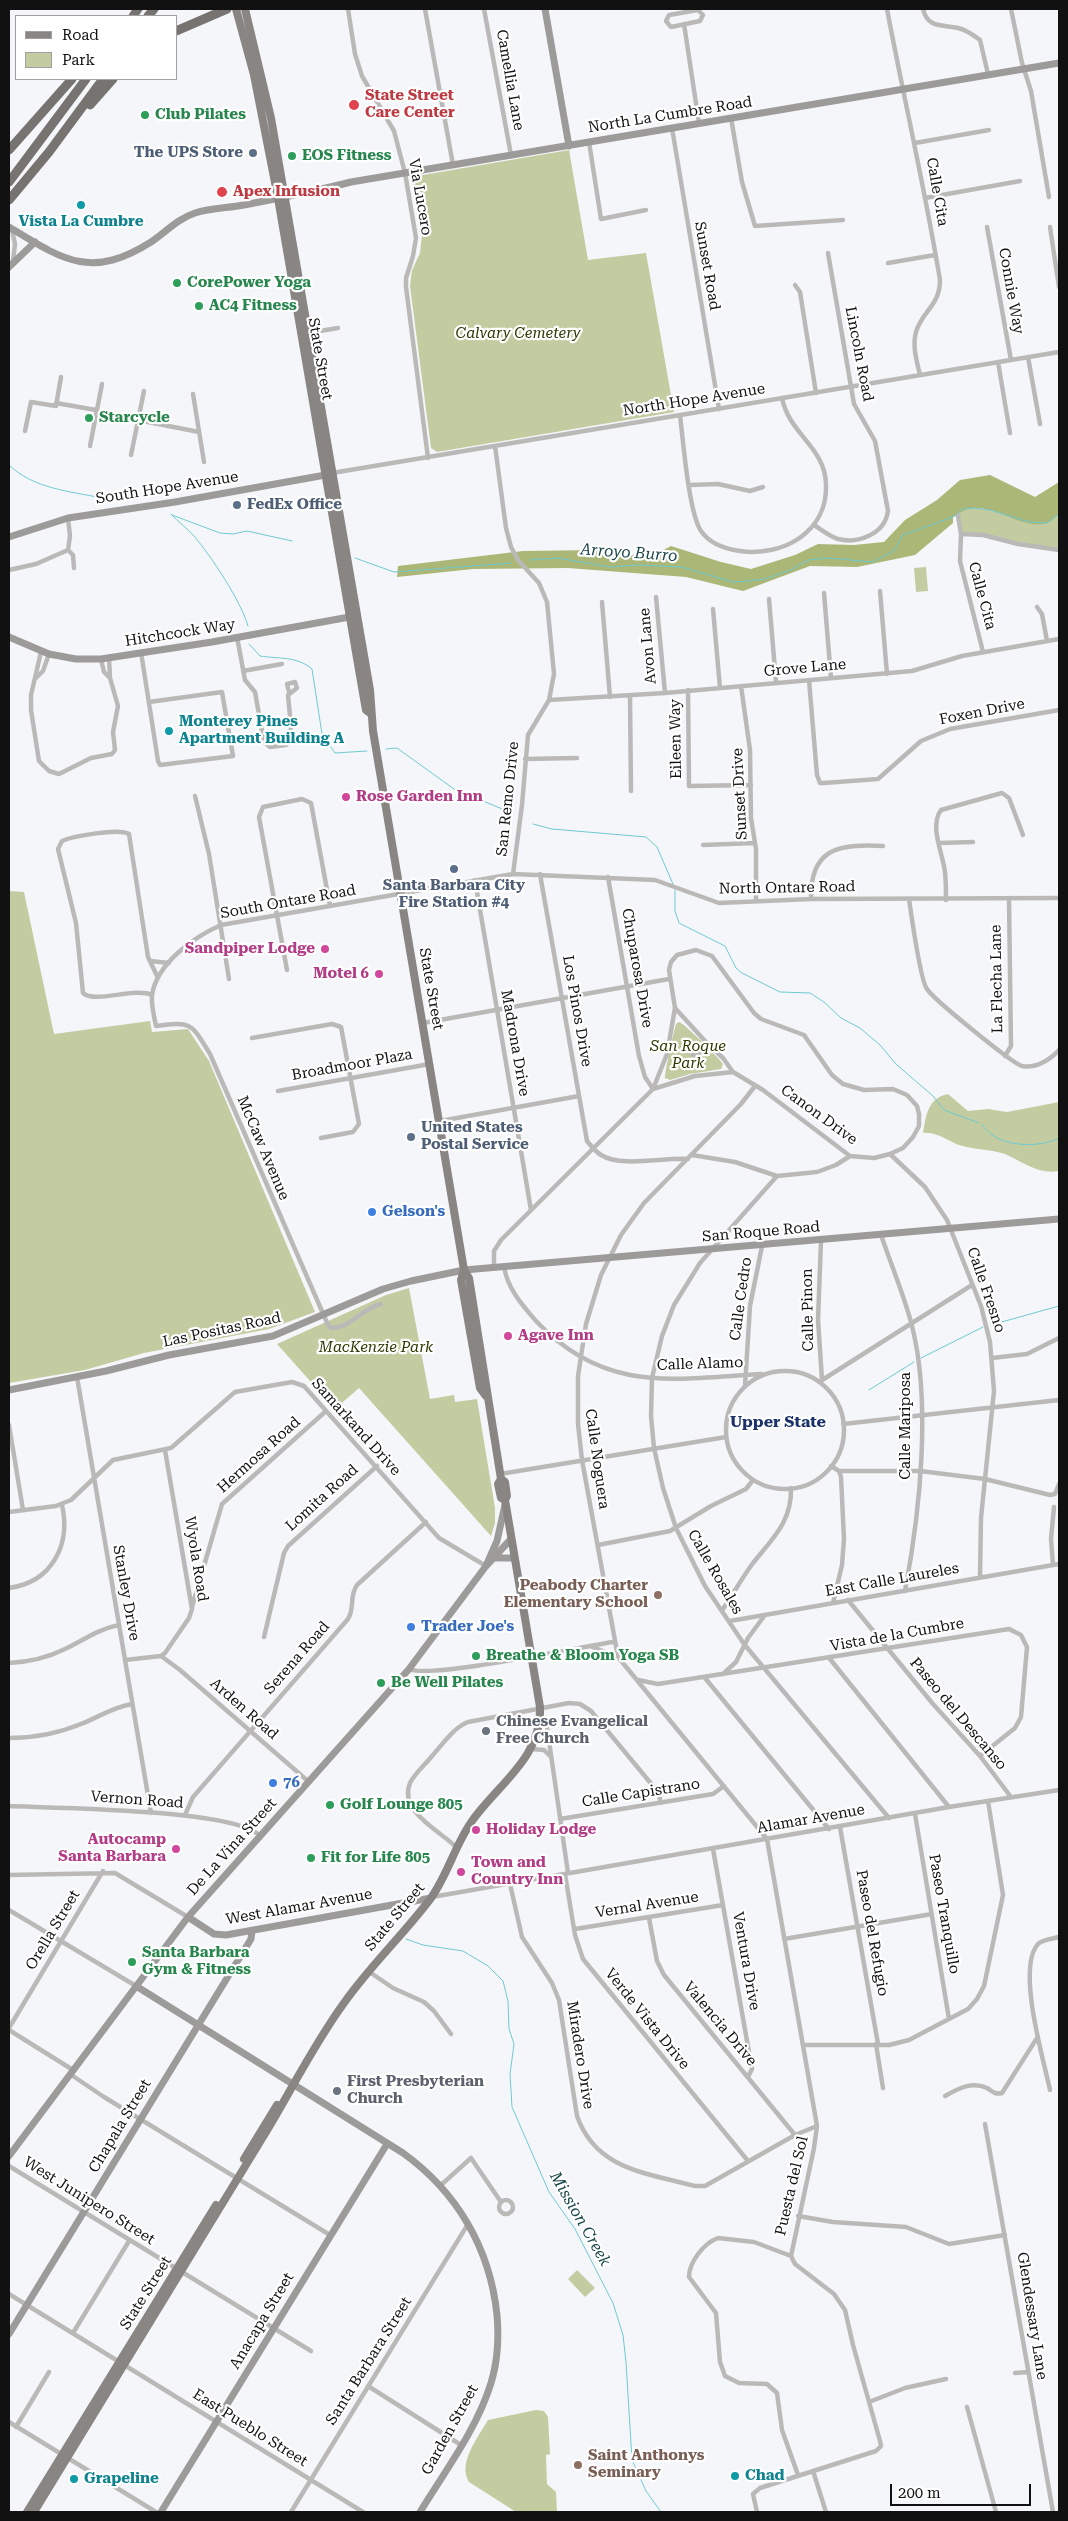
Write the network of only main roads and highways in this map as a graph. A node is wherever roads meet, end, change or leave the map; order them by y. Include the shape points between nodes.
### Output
1 (227, 9) edge
2 (236, 9) edge
3 (245, 9) edge
4 (178, 30) edge
5 (71, 80) edge
6 (85, 80) edge
7 (102, 80) edge
8 (112, 80) edge
9 (9, 150) edge
10 (49, 152) junction
11 (9, 182) edge
12 (282, 198) junction
13 (9, 200) edge
14 (64, 2457) junction
15 (27, 2512) edge
16 (34, 2512) edge

1 - 4 highway
2 - 12 main road, State Street
3 - 12 main road, State Street via 266,94
5 - 9 highway
6 - 11 highway
7 - 10 highway
8 - 10 highway
10 - 13 highway
12 - 14 main road, State Street via 353,616 373,709 370,713 464,1270 460,1280 480,1388 486,1396 500,1477 505,1482 508,1496 505,1501 540,1710 538,1730 519,1768 477,1814 431,1898 368,1971 333,2018
14 - 15 main road, State Street
14 - 16 main road, State Street

